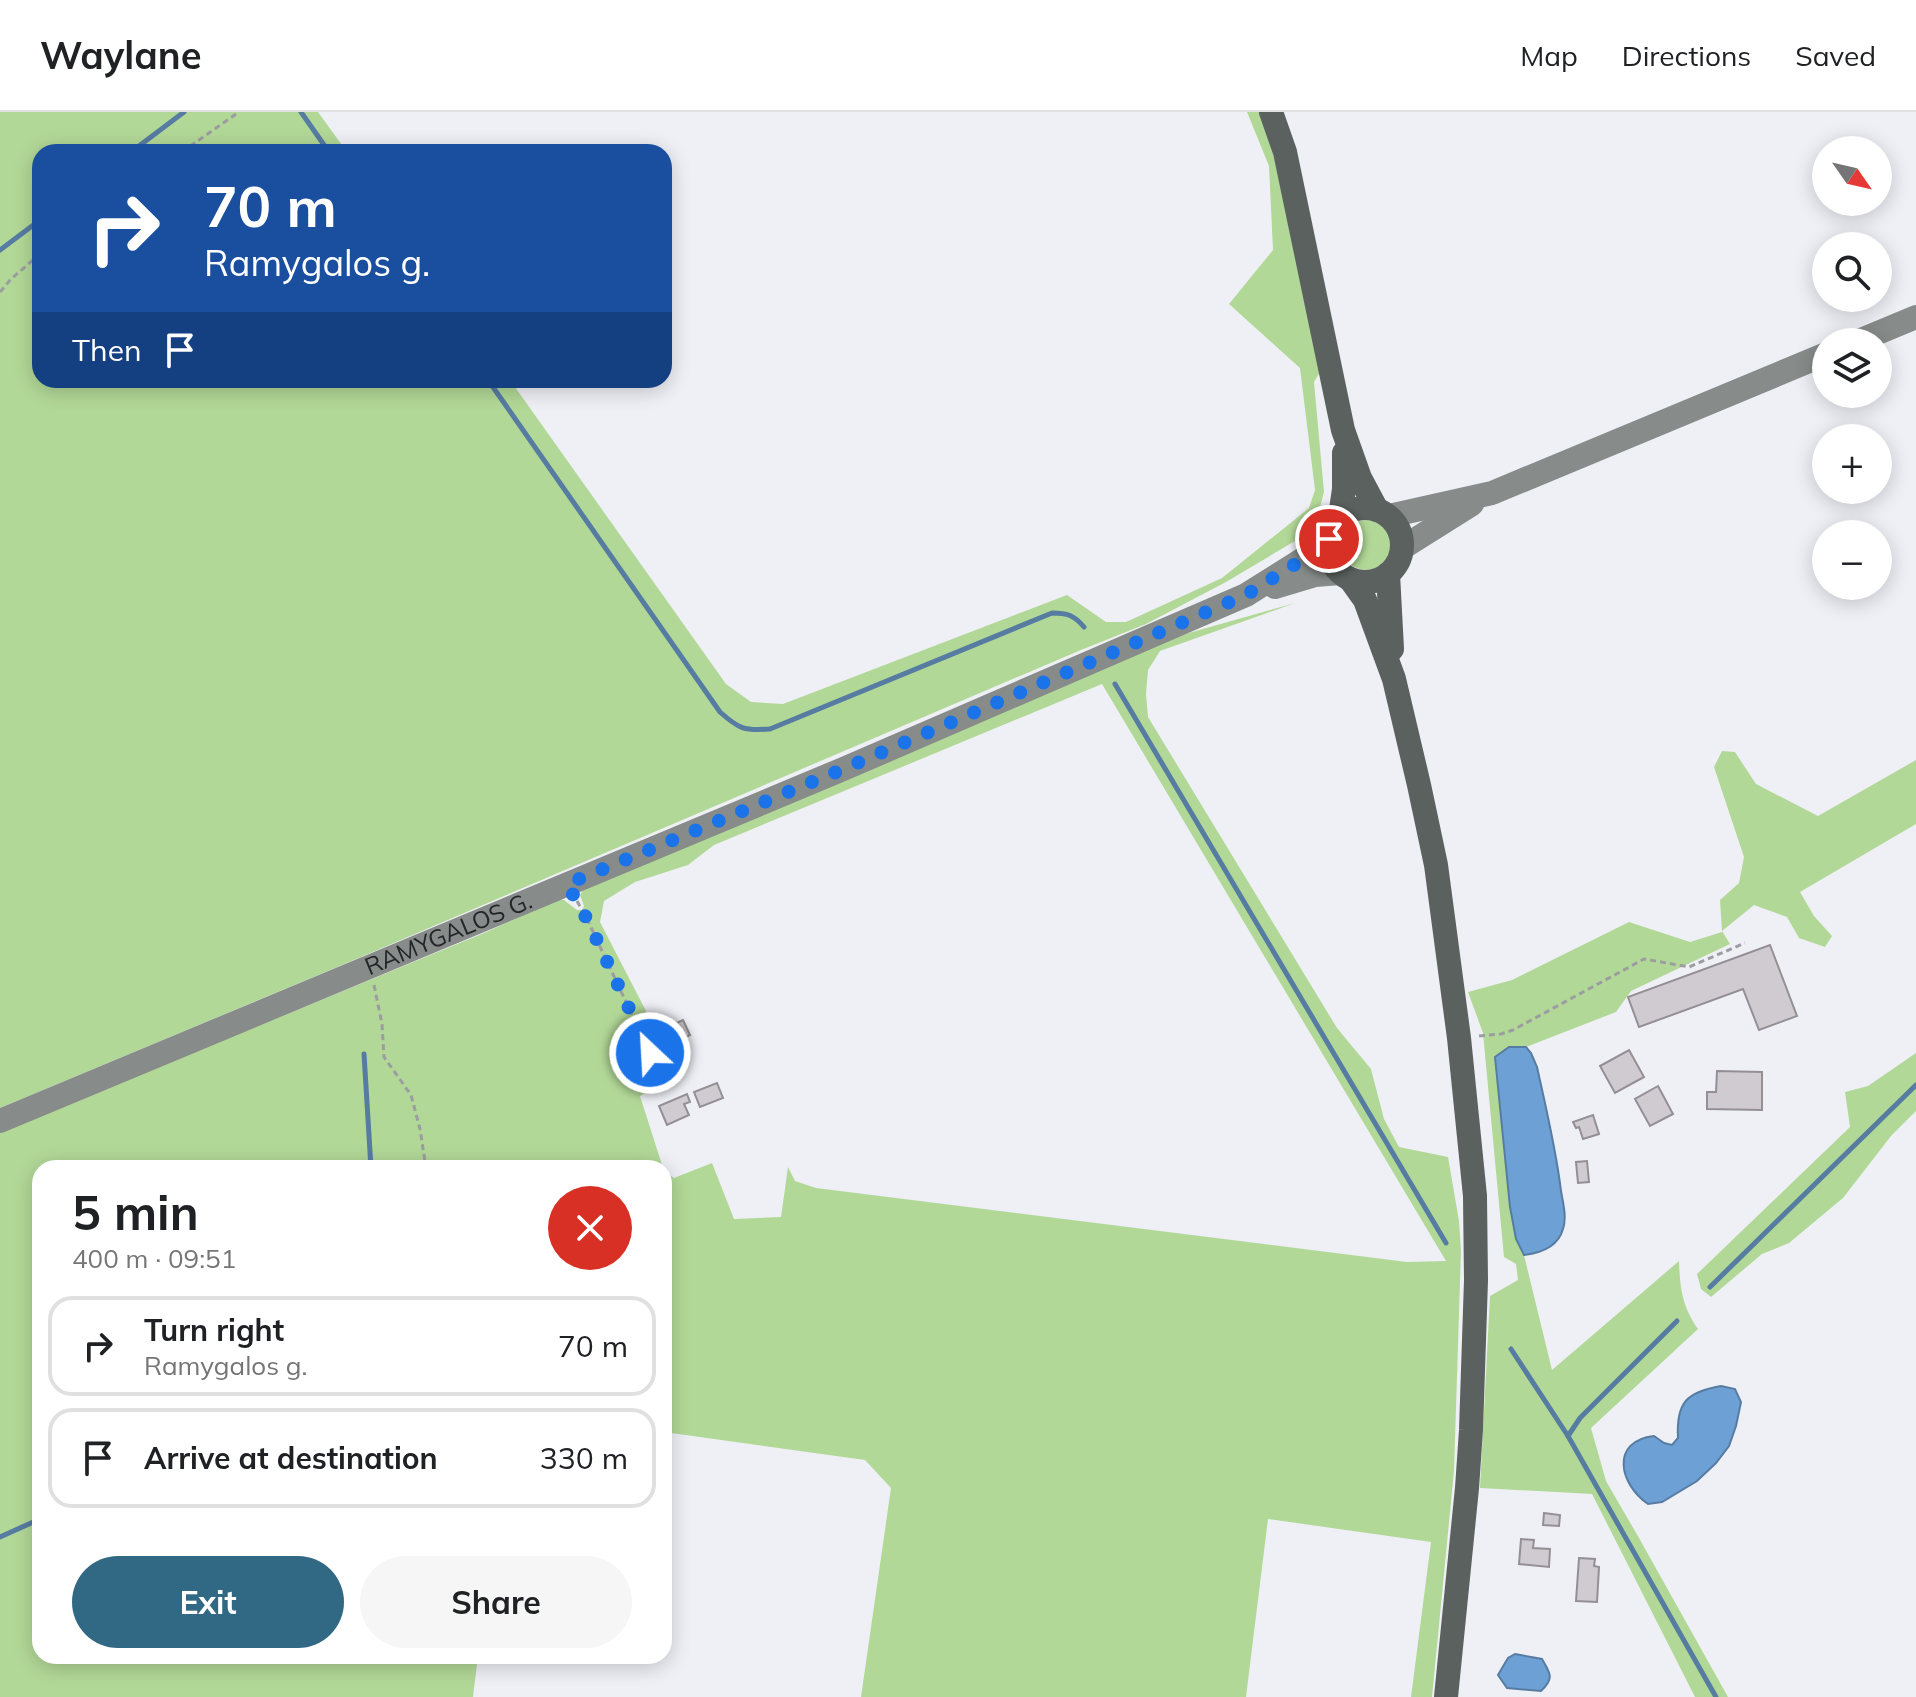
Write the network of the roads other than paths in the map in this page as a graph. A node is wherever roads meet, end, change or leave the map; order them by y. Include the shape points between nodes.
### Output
1 (1271, 112) edge
2 (1916, 317) edge
3 (1890, 328) edge
4 (1812, 360) edge
5 (1343, 430) junction
6 (1492, 493) junction
7 (1383, 513) junction
8 (1334, 528) junction
9 (1402, 548) junction
10 (1388, 574) junction
11 (1346, 576) junction
12 (1246, 595) junction
13 (1394, 679) junction
14 (0, 1121) edge
15 (1446, 1697) edge

1 - 5 highway via 1285,152
2 - 3 main road
4 - 6 main road
5 - 7 highway via 1360,478
5 - 8 highway via 1344,489
6 - 7 main road
6 - 9 main road
7 - 8 highway via 1358,509
7 - 9 highway via 1399,530
8 - 11 highway via 1330,558
8 - 12 main road, RAMYGALOS G. via 1316,551
9 - 10 highway
10 - 11 highway via 1363,582
10 - 13 highway
11 - 12 main road via 1315,575
11 - 13 highway via 1365,600
12 - 14 main road, RAMYGALOS G.
13 - 15 highway via 1436,865 1475,1196 1472,1416

